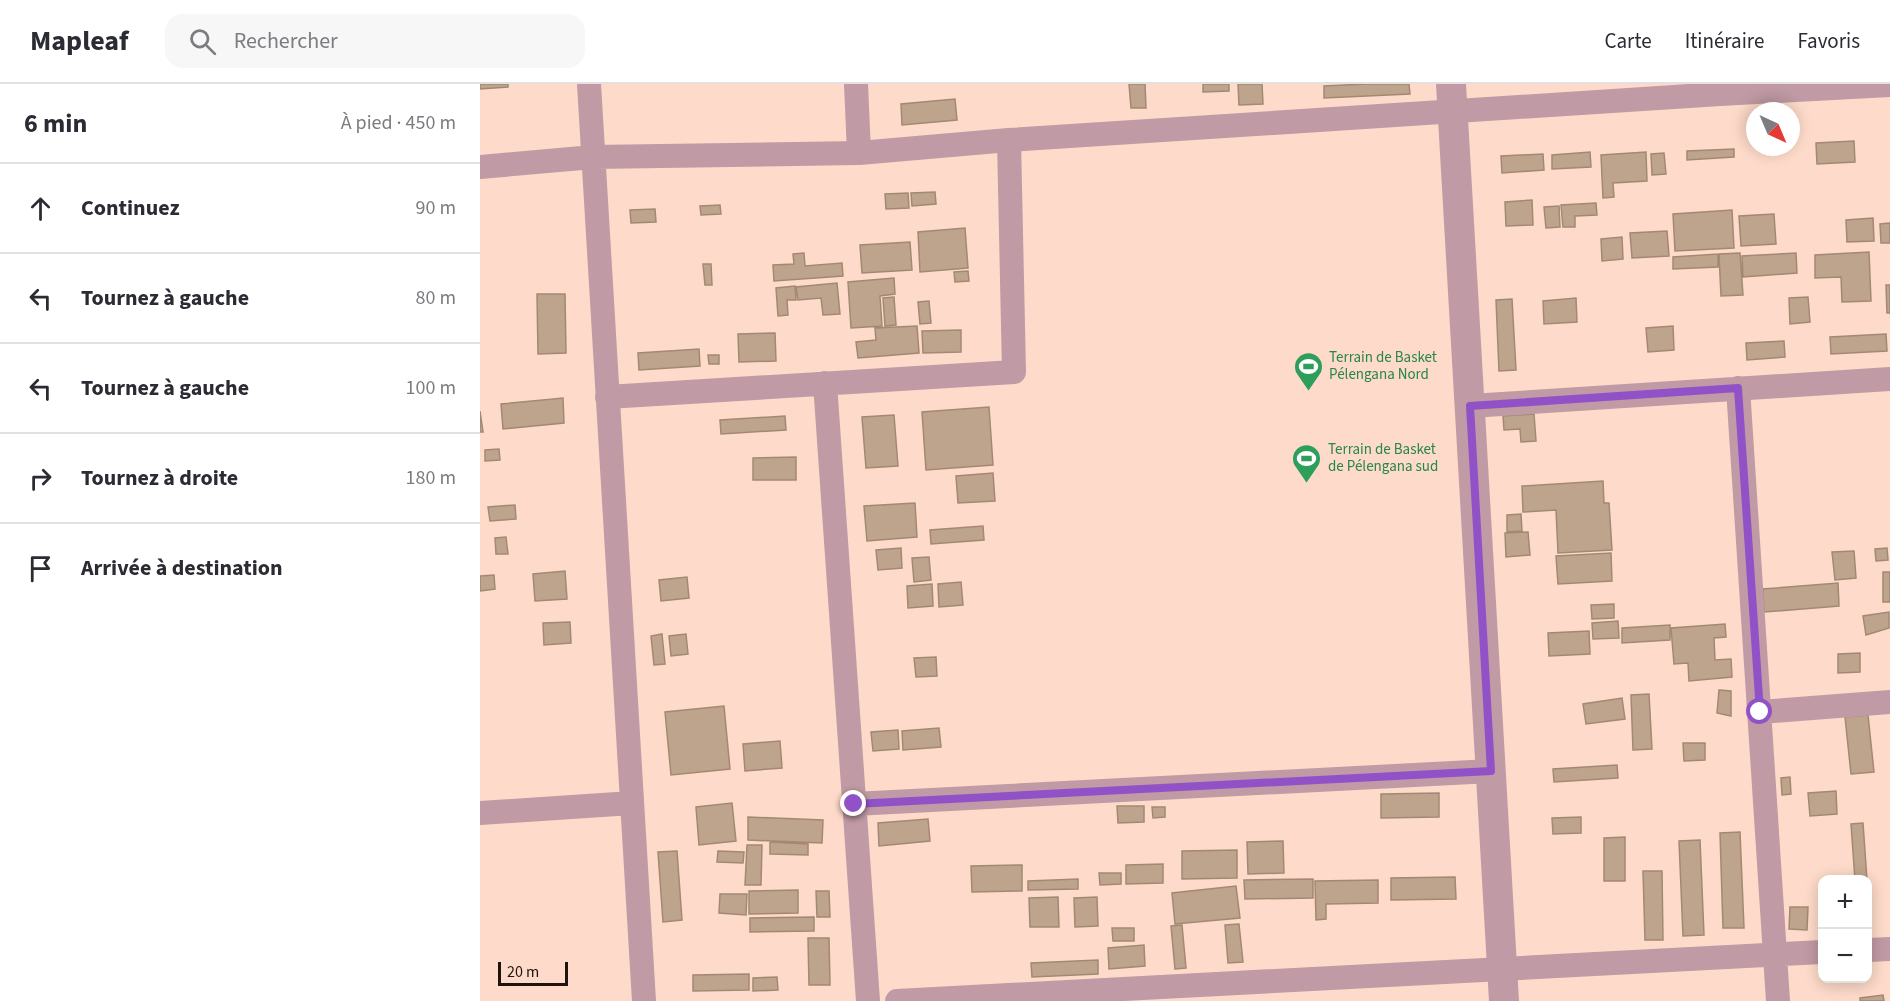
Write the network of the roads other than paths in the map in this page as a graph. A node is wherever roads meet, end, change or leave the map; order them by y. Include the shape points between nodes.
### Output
1 (589, 84) edge
2 (856, 84) edge
3 (1890, 85) edge
4 (1719, 89) edge
5 (1452, 98) edge
6 (1009, 140) junction
7 (859, 153) junction
8 (593, 157) junction
9 (480, 167) edge
10 (1890, 378) edge
11 (825, 383) junction
12 (1738, 388) junction
13 (608, 397) junction
14 (1470, 406) junction
15 (1890, 702) edge
16 (1760, 712) junction
17 (1491, 771) junction
18 (632, 803) junction
19 (854, 804) junction
20 (480, 813) edge
21 (1890, 949) edge
22 (1872, 950) edge
23 (1818, 952) edge
24 (1776, 954) junction
25 (1503, 969) junction
26 (1280, 991) edge
27 (645, 1001) edge
28 (868, 1001) edge
29 (897, 1001) edge
30 (1504, 1001) edge
31 (1778, 1001) edge

1 - 8 street
2 - 7 street
3 - 4 street
4 - 5 street
5 - 6 street
5 - 14 street
6 - 7 street
6 - 11 street via 1014,372
7 - 8 street
8 - 9 street
8 - 13 street
10 - 12 street
11 - 13 street
11 - 19 street
12 - 14 street
12 - 16 street
13 - 18 street
14 - 17 street
15 - 16 street
16 - 24 street
17 - 19 street
17 - 25 street
18 - 20 street
18 - 27 street
19 - 28 street
21 - 22 street
23 - 24 street
24 - 25 street
24 - 31 street
25 - 26 street
25 - 30 street
26 - 29 street

